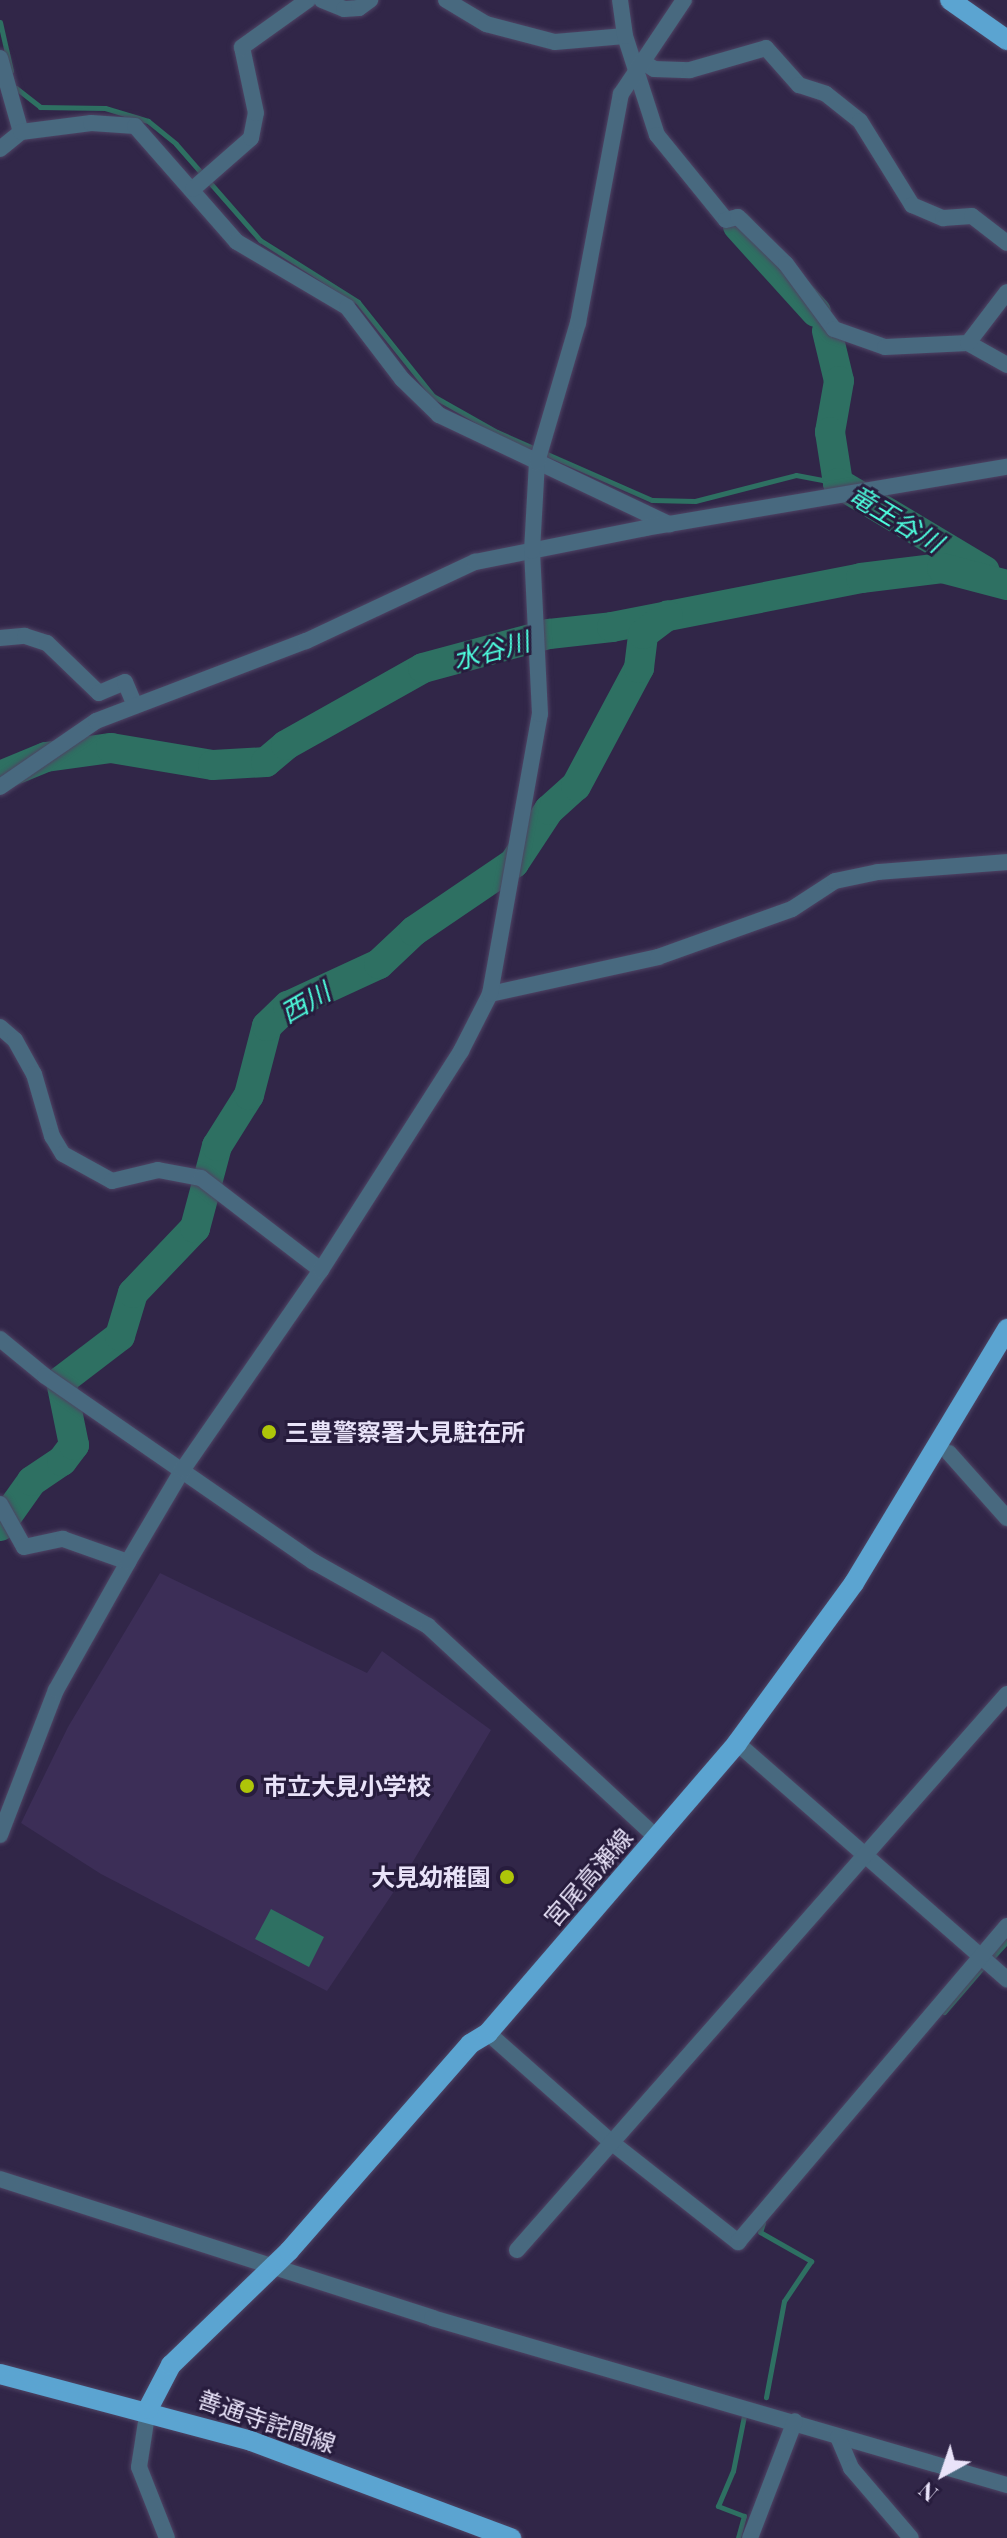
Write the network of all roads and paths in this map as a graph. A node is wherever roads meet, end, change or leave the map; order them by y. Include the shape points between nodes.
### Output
1 (308, 0) edge
2 (322, 0) edge
3 (370, 0) edge
4 (446, 0) edge
5 (620, 0) edge
6 (684, 0) edge
7 (950, 0) edge
8 (625, 36) junction
9 (1007, 40) edge
10 (0, 58) edge
11 (639, 67) junction
12 (21, 132) junction
13 (0, 149) edge
14 (201, 183) junction
15 (1007, 243) edge
16 (1007, 292) edge
17 (968, 343) junction
18 (1007, 365) edge
19 (539, 456) junction
20 (1007, 467) edge
21 (669, 524) junction
22 (532, 551) junction
23 (0, 638) edge
24 (135, 705) junction
25 (0, 787) edge
26 (1007, 862) edge
27 (490, 994) junction
28 (0, 1027) edge
29 (321, 1270) junction
30 (1007, 1329) edge
31 (0, 1339) edge
32 (949, 1453) dead end
33 (183, 1469) junction
34 (0, 1504) edge
35 (1007, 1518) edge
36 (128, 1562) junction
37 (1007, 1694) edge
38 (737, 1743) junction
39 (0, 1835) edge
40 (656, 1837) junction
41 (866, 1853) junction
42 (1007, 1926) edge
43 (979, 1959) junction
44 (1007, 1979) edge
45 (488, 2033) junction
46 (611, 2142) junction
47 (0, 2179) edge
48 (517, 2250) dead end
49 (273, 2266) junction
50 (0, 2374) edge
51 (148, 2409) junction
52 (795, 2421) junction
53 (838, 2437) junction
54 (1007, 2485) edge
55 (167, 2538) edge
56 (511, 2538) edge
57 (750, 2538) edge
58 (911, 2538) edge

1 - 14 street via 242,47 256,113 251,138
2 - 3 street via 344,9
4 - 8 street via 486,24 555,42
5 - 8 street
6 - 11 street
7 - 9 main road
8 - 11 street
10 - 12 street
11 - 15 street via 690,70 766,48 799,85 826,94 860,121 912,205 943,218 972,216
11 - 17 street via 657,135 726,220 738,217 786,264 834,329 885,347
11 - 19 street via 621,94 578,323
12 - 13 street
12 - 14 street via 91,123 135,126
14 - 19 street via 237,242 347,307 402,379 439,415
16 - 17 street
17 - 18 street
19 - 21 street
19 - 22 street
20 - 21 street
21 - 22 street
22 - 24 street via 475,562 306,641
22 - 27 street via 540,714
23 - 24 street via 25,636 47,643 99,693 125,682
24 - 25 street via 96,721
26 - 27 street via 878,872 835,881 792,909 658,957
27 - 29 street via 461,1051
28 - 29 street via 15,1040 34,1074 52,1136 63,1154 112,1181 158,1170 201,1178
29 - 33 street
30 - 38 main road, 宮尾高瀬線 via 854,1583
31 - 33 street via 45,1376
32 - 35 street
33 - 36 street
33 - 40 street via 314,1562 428,1626
34 - 36 street via 24,1547 63,1539
36 - 39 street via 56,1690
37 - 41 street
38 - 40 main road, 宮尾高瀬線
38 - 41 street
40 - 45 main road, 宮尾高瀬線
41 - 43 street
41 - 46 street
42 - 43 street
43 - 44 street
43 - 46 street via 738,2242
45 - 46 street
45 - 49 main road, 宮尾高瀬線 via 470,2044
46 - 48 street
47 - 49 street
49 - 51 main road, 宮尾高瀬線 via 171,2365
49 - 52 street via 432,2318
50 - 51 main road, 善通寺詫間線
51 - 55 street via 139,2467
51 - 56 main road, 善通寺詫間線 via 251,2441
52 - 53 street
52 - 57 street
53 - 54 street
53 - 58 street via 851,2468

